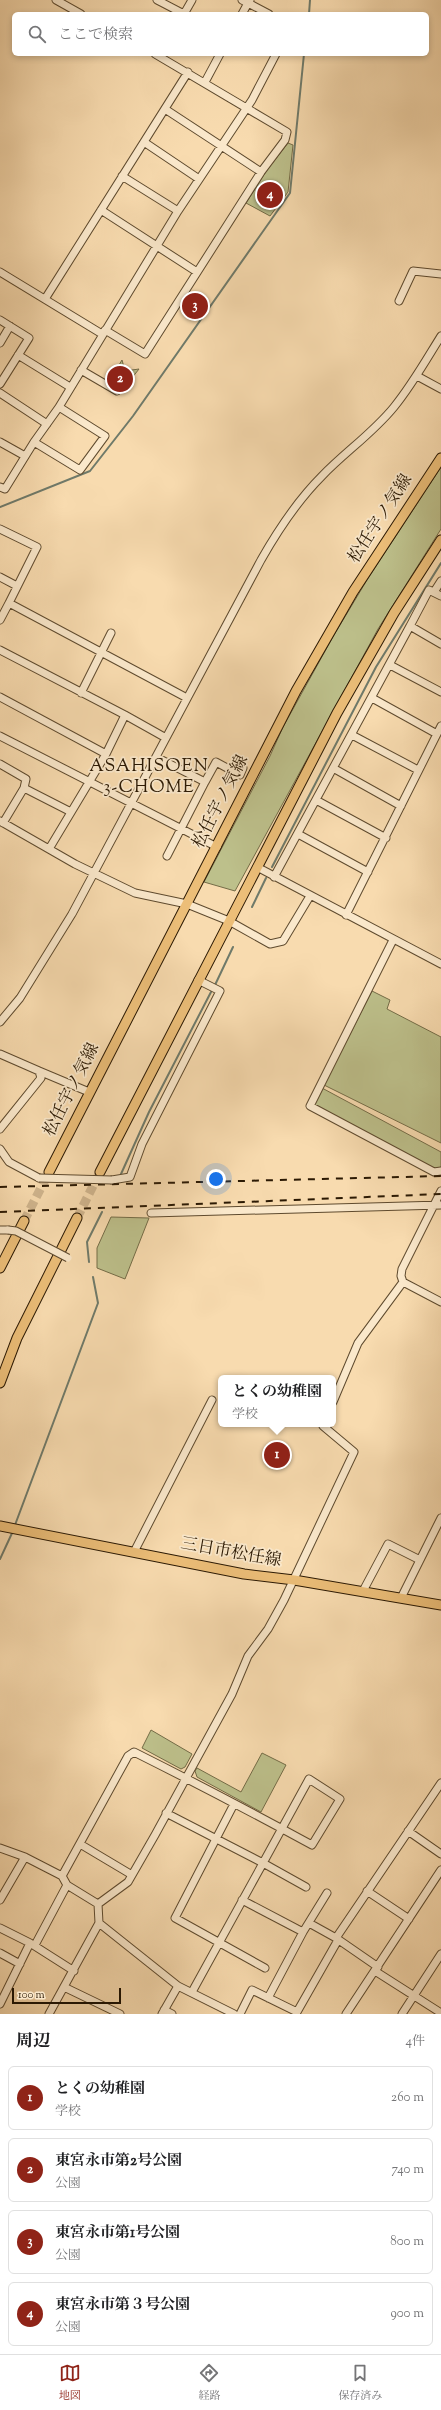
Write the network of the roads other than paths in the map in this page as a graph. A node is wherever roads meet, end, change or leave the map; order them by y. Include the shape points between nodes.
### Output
1 (56, 0) edge
2 (157, 0) edge
3 (192, 0) edge
4 (247, 1) edge
5 (77, 12) edge
6 (180, 12) edge
7 (185, 12) edge
8 (243, 12) edge
9 (266, 12) edge
10 (163, 56) edge
11 (219, 56) edge
12 (275, 56) edge
13 (188, 72) junction
14 (205, 82) junction
15 (246, 107) junction
16 (165, 109) junction
17 (144, 142) junction
18 (221, 146) junction
19 (262, 172) junction
20 (122, 176) junction
21 (199, 179) junction
22 (101, 210) junction
23 (178, 211) junction
24 (157, 247) junction
25 (0, 272) edge
26 (197, 272) junction
27 (441, 274) edge
28 (45, 299) junction
29 (399, 301) dead end
30 (0, 320) edge
31 (10, 326) junction
32 (103, 332) junction
33 (441, 336) edge
34 (0, 343) edge
35 (18, 355) junction
36 (80, 370) junction
37 (417, 376) junction
38 (0, 384) edge
39 (70, 386) junction
40 (441, 389) edge
41 (117, 392) dead end
42 (0, 393) edge
43 (59, 407) junction
44 (47, 424) junction
45 (0, 442) edge
46 (34, 442) junction
47 (25, 456) junction
48 (441, 458) edge
49 (0, 487) edge
50 (0, 529) edge
51 (441, 540) edge
52 (0, 577) edge
53 (441, 581) edge
54 (17, 586) junction
55 (434, 592) junction
56 (441, 596) edge
57 (9, 604) junction
58 (0, 620) edge
59 (410, 626) junction
60 (111, 633) dead end
61 (441, 644) edge
62 (0, 650) edge
63 (101, 653) junction
64 (390, 665) junction
65 (441, 692) edge
66 (81, 693) junction
67 (0, 697) edge
68 (187, 698) junction
69 (372, 698) junction
70 (125, 715) junction
71 (441, 726) edge
72 (437, 734) junction
73 (352, 735) junction
74 (0, 736) edge
75 (166, 738) junction
76 (106, 754) junction
77 (156, 757) junction
78 (0, 764) edge
79 (243, 768) dead end
80 (333, 768) junction
81 (418, 770) junction
82 (89, 782) junction
83 (205, 782) junction
84 (24, 788) junction
85 (316, 800) junction
86 (132, 803) junction
87 (401, 806) junction
88 (71, 812) junction
89 (2, 822) edge
90 (182, 829) junction
91 (298, 834) junction
92 (386, 838) junction
93 (217, 847) junction
94 (49, 849) junction
95 (167, 856) dead end
96 (257, 867) junction
97 (368, 872) junction
98 (94, 874) junction
99 (274, 877) junction
100 (310, 896) junction
101 (187, 904) junction
102 (346, 915) junction
103 (229, 921) junction
104 (393, 940) junction
105 (441, 964) edge
106 (198, 980) junction
107 (0, 1022) edge
108 (0, 1054) edge
109 (39, 1071) junction
110 (89, 1092) junction
111 (0, 1129) edge
112 (0, 1149) edge
113 (441, 1171) edge
114 (49, 1172) tunnel mouth
115 (100, 1172) tunnel mouth
116 (441, 1190) edge
117 (437, 1205) edge
118 (151, 1213) dead end
119 (77, 1218) tunnel mouth
120 (24, 1221) tunnel mouth
121 (0, 1230) edge
122 (68, 1258) dead end
123 (0, 1268) edge
124 (403, 1282) junction
125 (441, 1302) edge
126 (0, 1383) edge
127 (336, 1395) edge
128 (212, 1400) dead end
129 (323, 1427) edge
130 (441, 1518) edge
131 (0, 1526) edge
132 (134, 1552) junction
133 (420, 1560) junction
134 (294, 1580) junction
135 (363, 1591) junction
136 (401, 1598) junction
137 (441, 1605) edge
138 (185, 1777) junction
139 (441, 1783) edge
140 (234, 1804) junction
141 (166, 1813) junction
142 (281, 1829) junction
143 (408, 1831) junction
144 (216, 1839) junction
145 (80, 1844) junction
146 (0, 1849) edge
147 (441, 1854) edge
148 (25, 1857) junction
149 (263, 1863) junction
150 (441, 1870) edge
151 (132, 1875) junction
152 (62, 1876) junction
153 (67, 1885) junction
154 (306, 1887) dead end
155 (367, 1891) junction
156 (327, 1893) dead end
157 (0, 1900) edge
158 (242, 1900) junction
159 (98, 1904) junction
160 (409, 1919) junction
161 (99, 1923) junction
162 (309, 1923) junction
163 (0, 1928) edge
164 (303, 1932) junction
165 (337, 1939) junction
166 (219, 1943) junction
167 (33, 1944) junction
168 (0, 1952) edge
169 (441, 1954) edge
170 (439, 1963) edge
171 (20, 1964) junction
172 (265, 1968) dead end
173 (376, 1969) junction
174 (74, 1971) junction
175 (178, 1986) junction
176 (64, 1987) junction
177 (192, 1992) junction
178 (414, 1996) junction
179 (268, 1998) junction
180 (0, 2004) edge
181 (163, 2012) edge
182 (441, 2013) edge
183 (49, 2014) edge
184 (120, 2014) edge
185 (172, 2014) edge
186 (234, 2014) edge
187 (240, 2014) edge
188 (346, 2014) edge
189 (402, 2014) edge

1 - 5 street
2 - 6 street
3 - 7 street
4 - 8 street
4 - 9 street
10 - 13 street
11 - 14 street
12 - 15 street
13 - 14 street
13 - 16 street
14 - 15 street
15 - 18 street
15 - 19 street via 287,132 285,140
16 - 17 street
16 - 18 street
17 - 20 street
17 - 21 street
18 - 19 street
18 - 21 street
19 - 26 street
20 - 22 street
20 - 23 street
21 - 23 street
22 - 24 street
22 - 28 street
23 - 24 street
24 - 26 street
24 - 32 street
25 - 28 street
26 - 32 street via 145,354
27 - 29 street via 413,271
28 - 32 street
30 - 31 street
31 - 34 street
31 - 35 street via 29,338
32 - 36 street
33 - 37 street
35 - 38 street
35 - 39 street
36 - 39 street
36 - 41 street
37 - 40 street
37 - 68 street via 394,407 322,476 284,521
39 - 43 street
42 - 44 street
43 - 44 street
43 - 46 street via 106,436 80,470
44 - 46 street
45 - 47 street
46 - 47 street
47 - 49 street via 5,489
48 - 93 main road, 松任宇ノ気線 via 381,548 326,638
50 - 54 street via 37,548
51 - 96 main road via 367,658
52 - 54 street
53 - 55 street
54 - 57 street
55 - 56 street
55 - 59 street via 429,590
57 - 58 street
57 - 63 street
59 - 61 street
59 - 64 street
60 - 63 street
62 - 66 street
63 - 66 street
63 - 68 street
64 - 65 street
64 - 69 street
66 - 70 street
67 - 76 street
68 - 75 street
69 - 72 street
69 - 73 street
70 - 75 street
70 - 76 street
71 - 72 street
72 - 81 street
73 - 80 street
73 - 81 street
74 - 82 street
75 - 77 street
76 - 82 street
77 - 83 street
77 - 86 street
78 - 84 street via 26,779
79 - 83 street via 240,775 216,762
80 - 85 street
80 - 87 street
81 - 87 street
82 - 86 street
82 - 88 street
83 - 90 street
84 - 88 street
84 - 89 street
85 - 91 street
85 - 92 street
86 - 90 street
86 - 98 street
87 - 92 street
88 - 94 street
89 - 94 street
90 - 93 street
90 - 95 street
91 - 97 street
91 - 99 street
92 - 97 street
93 - 101 main road, 松任宇ノ気線
94 - 98 street
96 - 99 street
96 - 103 main road
97 - 102 street
98 - 101 street via 135,893
98 - 107 street via 20,998
99 - 100 street
100 - 102 street
100 - 103 street via 283,941 270,944
101 - 103 street
101 - 110 main road, 松任宇ノ気線
102 - 104 street
103 - 106 main road
104 - 105 street
104 - 113 street via 310,1106 434,1172
106 - 112 street, bridge via 220,991 142,1144 130,1178 39,1178 9,1162
106 - 115 main road
108 - 109 street
109 - 110 street
109 - 111 street via 41,1078
110 - 114 main road, 松任宇ノ気線
116 - 117 street
117 - 118 street
117 - 124 street via 402,1269
119 - 126 main road via 17,1338
120 - 123 main road
121 - 122 street, bridge via 16,1231
124 - 125 street
124 - 127 street via 358,1343
128 - 132 street
129 - 134 street via 354,1452
130 - 133 street
131 - 132 main road, 三日市松任線
132 - 134 main road, 三日市松任線 via 244,1574
133 - 135 street via 388,1544
133 - 136 street
134 - 135 main road, 三日市松任線
134 - 138 street via 268,1629 248,1656 232,1694
135 - 136 main road, 三日市松任線
136 - 137 main road, 三日市松任線
138 - 140 street
138 - 141 street
138 - 145 street via 134,1752 128,1756
139 - 143 street
140 - 142 street
140 - 144 street
141 - 144 street
141 - 151 street
142 - 142 street via 312,1845 340,1799 309,1779
142 - 149 street
143 - 147 street
143 - 155 street
144 - 149 street
144 - 166 street via 175,1918
145 - 151 street
145 - 152 street
146 - 148 street
148 - 152 street
148 - 157 street
149 - 154 street
149 - 158 street
150 - 160 street
151 - 159 street via 128,1882
152 - 153 street
153 - 159 street
153 - 167 street
155 - 160 street
155 - 165 street
156 - 162 street
158 - 164 street
158 - 166 street
159 - 161 street
160 - 173 street
161 - 174 street
161 - 175 street
162 - 164 street
162 - 165 street
163 - 167 street
164 - 179 street
165 - 173 street
165 - 179 street via 297,2012
166 - 172 street
166 - 177 street
167 - 171 street
167 - 174 street
168 - 171 street
169 - 170 street
170 - 178 street
171 - 180 street
173 - 178 street
173 - 188 street
174 - 176 street
175 - 177 street
175 - 181 street
176 - 183 street
176 - 184 street
177 - 186 street
178 - 182 street
178 - 189 street
179 - 187 street via 252,1990
181 - 185 street

